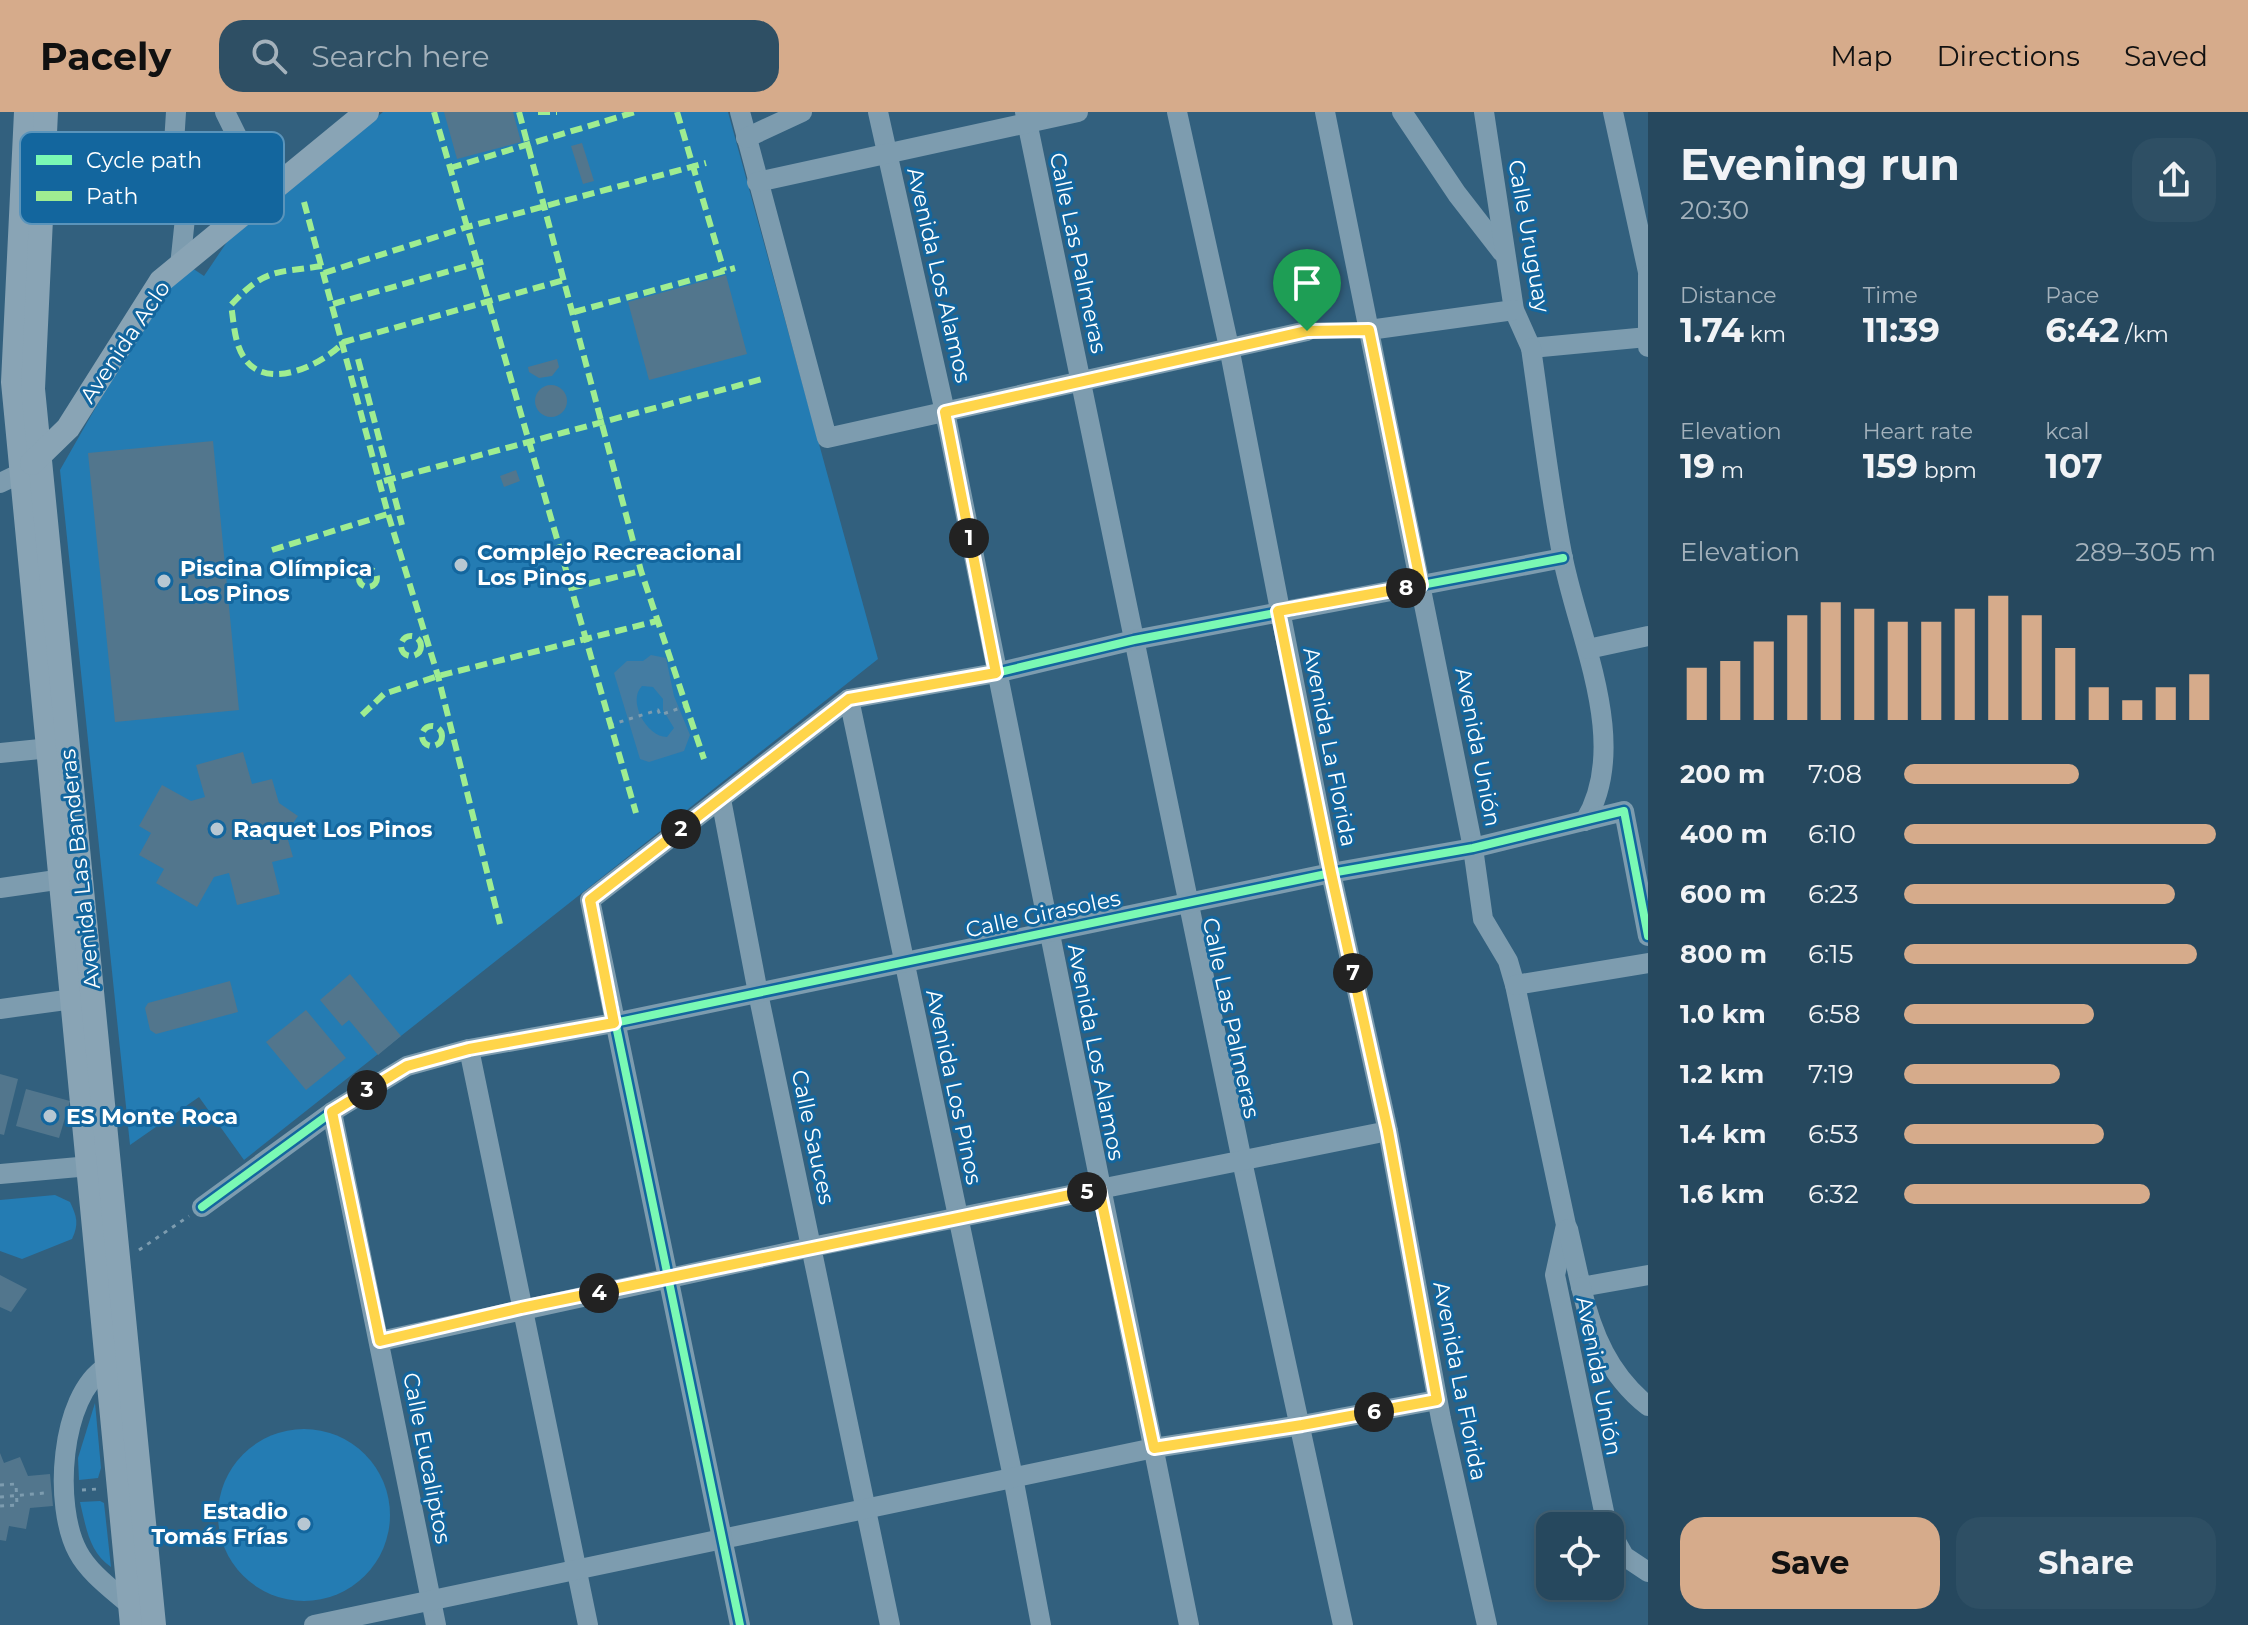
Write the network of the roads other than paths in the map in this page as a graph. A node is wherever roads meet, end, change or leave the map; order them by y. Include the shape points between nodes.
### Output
1 (26, 112) edge
2 (46, 112) edge
3 (176, 112) edge
4 (225, 112) edge
5 (367, 112) edge
6 (740, 112) edge
7 (802, 112) edge
8 (878, 112) edge
9 (1078, 112) edge
10 (1177, 112) edge
11 (1325, 112) edge
12 (1402, 112) edge
13 (1484, 112) edge
14 (1613, 112) edge
15 (1026, 117) edge
16 (25, 132) edge
17 (45, 132) edge
18 (175, 132) edge
19 (235, 132) edge
20 (746, 138) junction
21 (887, 152) junction
22 (284, 180) edge
23 (757, 182) junction
24 (21, 224) edge
25 (41, 224) edge
26 (184, 224) edge
27 (231, 224) edge
28 (1504, 254) junction
29 (180, 266) junction
30 (1648, 274) edge
31 (1514, 310) junction
32 (1369, 330) junction
33 (1307, 331) road end
34 (1647, 341) edge
35 (1229, 347) junction
36 (1531, 348) junction
37 (1081, 382) junction
38 (945, 412) junction
39 (20, 471) edge
40 (1563, 558) junction
41 (1421, 585) junction
42 (1278, 611) junction
43 (1648, 636) edge
44 (1134, 640) junction
45 (1588, 649) junction
46 (996, 673) junction
47 (849, 699) junction
48 (50, 748) junction
49 (0, 753) edge
50 (721, 799) junction
51 (1585, 821) junction
52 (1473, 848) junction
53 (1331, 873) junction
54 (63, 879) junction
55 (0, 888) edge
56 (1188, 903) junction
57 (1047, 932) junction
58 (1648, 936) edge
59 (902, 962) junction
60 (1648, 963) edge
61 (1515, 985) junction
62 (758, 993) junction
63 (73, 999) junction
64 (0, 1009) edge
65 (614, 1023) junction
66 (469, 1049) junction
67 (332, 1112) junction
68 (1388, 1131) junction
69 (1242, 1161) junction
70 (99, 1165) junction
71 (0, 1174) edge
72 (1099, 1189) junction
73 (202, 1207) road end
74 (958, 1217) junction
75 (1568, 1230) junction
76 (812, 1247) junction
77 (1648, 1275) edge
78 (669, 1279) junction
79 (1581, 1287) junction
80 (521, 1308) junction
81 (380, 1341) junction
82 (106, 1367) junction
83 (1437, 1400) junction
84 (1648, 1406) edge
85 (1302, 1425) junction
86 (1154, 1448) junction
87 (1013, 1477) junction
88 (864, 1509) junction
89 (1605, 1512) edge
90 (722, 1539) junction
91 (1624, 1556) edge
92 (577, 1569) junction
93 (1648, 1572) edge
94 (431, 1601) junction
95 (131, 1615) edge
96 (320, 1624) edge
97 (154, 1625) edge
98 (436, 1625) edge
99 (588, 1625) edge
100 (740, 1625) edge
101 (890, 1625) edge
102 (1041, 1625) edge
103 (1189, 1625) edge
104 (1343, 1625) edge
105 (1487, 1625) edge

1 - 16 main road, Avenida Las Banderas
2 - 17 main road, Avenida Las Banderas
3 - 18 street
4 - 19 street
5 - 22 main road, Avenida Aclo
6 - 20 street
7 - 20 street
8 - 21 street, Avenida Los Alamos
9 - 15 street
10 - 35 street, Avenida La Florida
11 - 32 street, Avenida Unión
12 - 28 street
13 - 28 street, Calle Uruguay
14 - 30 street
15 - 21 street
15 - 37 street, Calle Las Palmeras
20 - 23 street
21 - 23 street
21 - 38 street, Avenida Los Alamos
23 - 38 street via 827,438
24 - 39 main road, Avenida Las Banderas via 13,382
25 - 39 main road, Avenida Las Banderas via 33,389
26 - 29 street
27 - 29 main road, Avenida Aclo
28 - 31 street, Calle Uruguay
29 - 39 main road, Avenida Aclo via 161,281 68,428
30 - 34 street
31 - 32 street
31 - 36 street, Calle Uruguay
32 - 41 street, Avenida Unión
33 - 35 street
34 - 36 street
35 - 37 street
35 - 42 street, Avenida La Florida
36 - 40 street, Calle Uruguay
37 - 38 street
37 - 44 street, Calle Las Palmeras
38 - 46 street, Avenida Los Alamos
39 - 48 main road, Avenida Las Banderas
39 - 70 main road, Avenida Las Banderas
40 - 41 street
40 - 45 street, Calle Uruguay
41 - 42 street
41 - 52 street, Avenida Unión
42 - 44 street
42 - 53 street, Avenida La Florida
43 - 45 street
44 - 46 street
44 - 56 street, Calle Las Palmeras
45 - 51 street, Calle Uruguay via 1603,756 1599,798
46 - 47 street
46 - 57 street, Avenida Los Alamos
47 - 50 street
47 - 59 street, Avenida Los Pinos
48 - 49 street
48 - 54 main road, Avenida Las Banderas
50 - 62 street, Calle Sauces
50 - 65 street via 590,900
51 - 52 street, Calle Girasoles
51 - 58 street, Calle Girasoles via 1624,811
52 - 53 street, Calle Girasoles
52 - 61 street, Avenida Unión via 1483,919 1508,961
53 - 56 street, Calle Girasoles
53 - 68 street, Avenida La Florida
54 - 55 street
54 - 63 main road, Avenida Las Banderas
56 - 57 street, Calle Girasoles
56 - 69 street, Calle Las Palmeras
57 - 59 street, Calle Girasoles
57 - 72 street, Avenida Los Alamos
59 - 62 street, Calle Girasoles
59 - 74 street, Avenida Los Pinos
60 - 61 street
61 - 75 street, Avenida Unión
62 - 65 street, Calle Girasoles
62 - 76 street, Calle Sauces
63 - 64 street
63 - 70 main road, Avenida Las Banderas
65 - 66 street, Calle Girasoles
65 - 78 street
66 - 67 street, Calle Girasoles via 407,1066
66 - 80 street
67 - 73 street, Calle Girasoles
67 - 81 street, Calle Eucaliptos
68 - 69 street
68 - 83 street, Avenida La Florida
69 - 72 street
69 - 85 street, Calle Las Palmeras
70 - 71 street
70 - 82 main road, Avenida Las Banderas
70 - 97 main road, Avenida Las Banderas via 119,1264
72 - 74 street
72 - 86 street, Avenida Los Alamos
74 - 76 street
74 - 87 street, Avenida Los Pinos
75 - 79 street, Avenida Unión
75 - 89 street, Avenida Unión via 1555,1275
76 - 78 street
76 - 88 street, Calle Sauces
77 - 79 street
78 - 80 street
78 - 90 street
79 - 84 street, Avenida Unión via 1595,1340 1630,1392
80 - 81 street
80 - 92 street
81 - 94 street, Calle Eucaliptos
82 - 95 main road, Avenida Las Banderas
82 - 95 street via 93,1375 67,1435 64,1492 78,1553
83 - 85 street
83 - 105 street, Avenida La Florida
85 - 86 street
85 - 104 street, Calle Las Palmeras
86 - 87 street
86 - 103 street, Avenida Los Alamos
87 - 88 street
87 - 102 street, Avenida Los Pinos
88 - 90 street
88 - 101 street, Calle Sauces
90 - 92 street
90 - 100 street
91 - 93 street, Avenida Unión
92 - 94 street
92 - 99 street
94 - 96 street
94 - 98 street, Calle Eucaliptos

